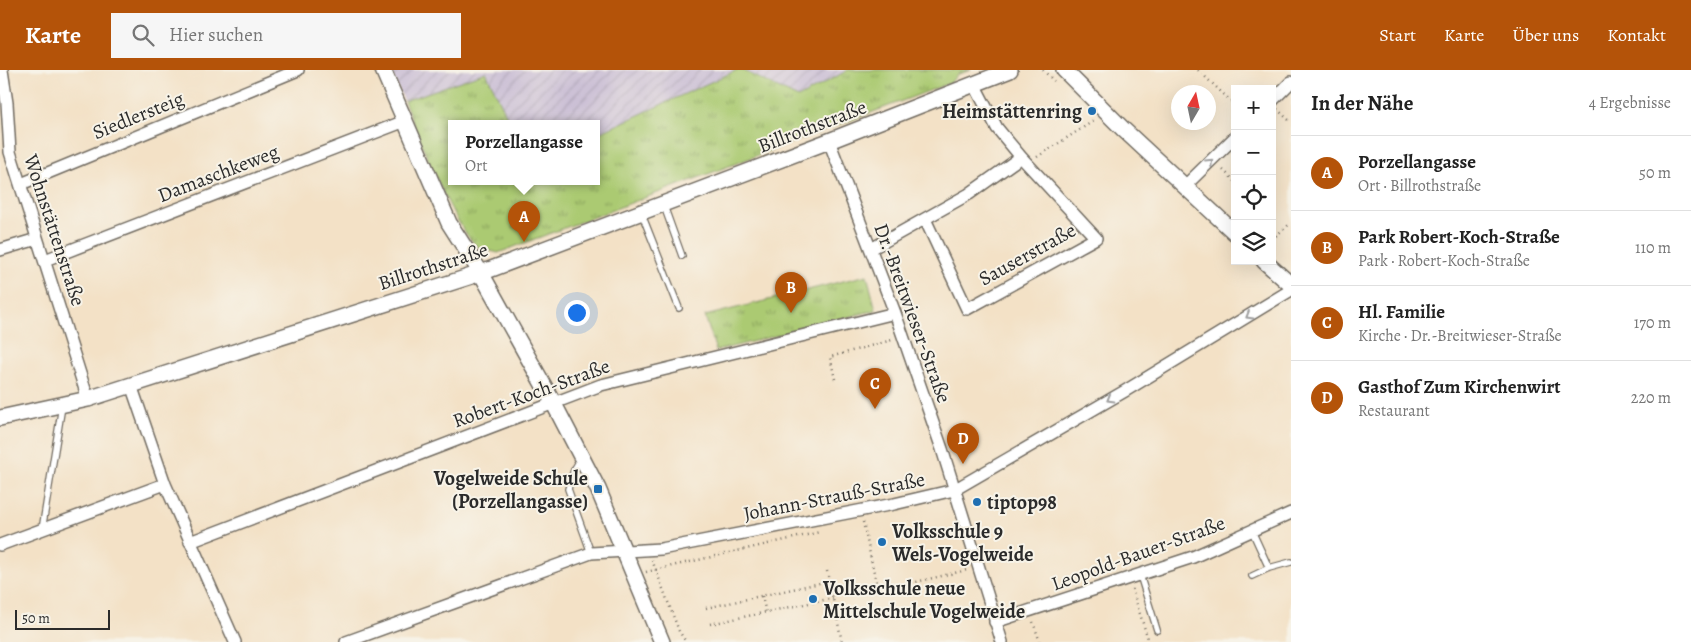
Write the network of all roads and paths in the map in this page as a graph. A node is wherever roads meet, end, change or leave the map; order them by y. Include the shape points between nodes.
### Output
1 (2, 70) edge
2 (298, 70) edge
3 (383, 70) edge
4 (1010, 70) edge
5 (1064, 70) edge
6 (1198, 70) edge
7 (1291, 82) edge
8 (974, 84) junction
9 (1276, 97) edge
10 (1231, 101) edge
11 (1276, 109) edge
12 (1107, 112) junction
13 (406, 120) junction
14 (1291, 122) edge
15 (829, 141) junction
16 (1231, 141) edge
17 (1024, 160) junction
18 (1223, 170) dead end
19 (1231, 177) edge
20 (21, 184) junction
21 (1185, 186) junction
22 (664, 204) junction
23 (641, 212) junction
24 (925, 219) junction
25 (1291, 223) edge
26 (1231, 230) edge
27 (1276, 236) edge
28 (37, 239) junction
29 (871, 249) junction
30 (0, 250) edge
31 (682, 256) dead end
32 (45, 260) junction
33 (1268, 265) edge
34 (481, 272) junction
35 (1291, 285) edge
36 (1291, 290) edge
37 (679, 308) dead end
38 (895, 313) junction
39 (904, 336) junction
40 (835, 379) dead end
41 (131, 385) junction
42 (88, 399) junction
43 (63, 404) junction
44 (554, 404) junction
45 (0, 418) edge
46 (581, 458) junction
47 (165, 484) junction
48 (954, 490) junction
49 (861, 511) junction
50 (1291, 513) edge
51 (42, 530) junction
52 (1252, 531) junction
53 (821, 532) dead end
54 (190, 542) junction
55 (0, 544) edge
56 (649, 549) junction
57 (624, 550) junction
58 (592, 553) junction
59 (1291, 562) edge
60 (978, 568) junction
61 (1269, 568) junction
62 (655, 570) junction
63 (827, 572) dead end
64 (634, 575) junction
65 (1252, 576) dead end
66 (1134, 577) junction
67 (830, 581) junction
68 (762, 596) junction
69 (833, 598) junction
70 (706, 608) dead end
71 (1030, 611) junction
72 (766, 612) junction
73 (996, 622) junction
74 (710, 624) dead end
75 (1157, 630) dead end
76 (235, 642) edge
77 (346, 642) edge
78 (662, 642) edge
79 (686, 642) edge
80 (842, 642) edge
81 (1002, 642) edge
82 (1040, 642) edge
83 (1149, 642) edge

1 - 20 street, Wohnstättenstraße via 10,152
2 - 20 street, Siedlersteig
3 - 13 street
4 - 8 street, Billrothstraße
5 - 12 street
6 - 10 path
7 - 9 street
8 - 15 street, Billrothstraße
8 - 17 street, Sauserstraße via 997,128
11 - 14 path
12 - 17 path
12 - 21 street
13 - 32 street, Damaschkeweg
13 - 34 street via 449,223
15 - 22 street, Billrothstraße
15 - 29 street, Dr.-Breitwieser-Straße
21 -> 16 street
17 - 24 street
17 - 24 street, Sauserstraße via 1096,238 966,309
18 - 19 path
20 - 28 street, Wohnstättenstraße
21 - 26 street
22 - 23 street, Billrothstraße
22 - 31 lane
23 - 34 street, Billrothstraße
23 - 37 lane
24 - 29 street
25 - 27 path
28 - 30 street
28 - 32 street, Wohnstättenstraße
29 - 38 street, Dr.-Breitwieser-Straße
32 - 42 street, Wohnstättenstraße
33 - 35 street
34 - 41 street, Billrothstraße
34 - 44 street
36 -> 48 street, Johann-Strauß-Straße
38 - 39 street, Dr.-Breitwieser-Straße
38 - 44 street, Robert-Koch-Straße via 600,386
39 - 40 path via 830,357
39 - 48 street, Dr.-Breitwieser-Straße
41 - 42 street, Billrothstraße
41 - 47 street
42 - 43 street, Billrothstraße
43 - 45 street, Billrothstraße
43 - 51 lane
44 - 46 street
44 - 54 street, Robert-Koch-Straße
46 - 57 street
46 - 58 lane via 568,489
47 - 51 street
47 - 54 street
48 - 49 street, Johann-Strauß-Straße
48 - 60 street, Dr.-Breitwieser-Straße
49 - 56 street, Johann-Strauß-Straße
49 - 60 path via 878,591
50 - 52 street, Leopold-Bauer-Straße
51 - 55 street
52 - 61 lane
52 - 66 street, Leopold-Bauer-Straße
53 - 62 path
54 - 76 street
56 - 57 street, Johann-Strauß-Straße
56 - 62 path
57 - 58 street, Johann-Strauß-Straße
57 - 64 street
58 - 77 street, Johann-Strauß-Straße
59 - 61 lane
60 - 73 street, Dr.-Breitwieser-Straße
61 - 65 lane
62 - 64 path
62 - 79 path
63 - 67 path
64 - 78 street
66 - 71 street, Leopold-Bauer-Straße
66 - 75 lane
66 - 83 path
67 - 68 path
67 - 69 path
68 - 70 path
68 - 72 path
69 - 72 path
69 - 80 path
71 - 73 street, Leopold-Bauer-Straße
71 - 82 path
72 - 74 path
73 - 81 street, Dr.-Breitwieser-Straße

